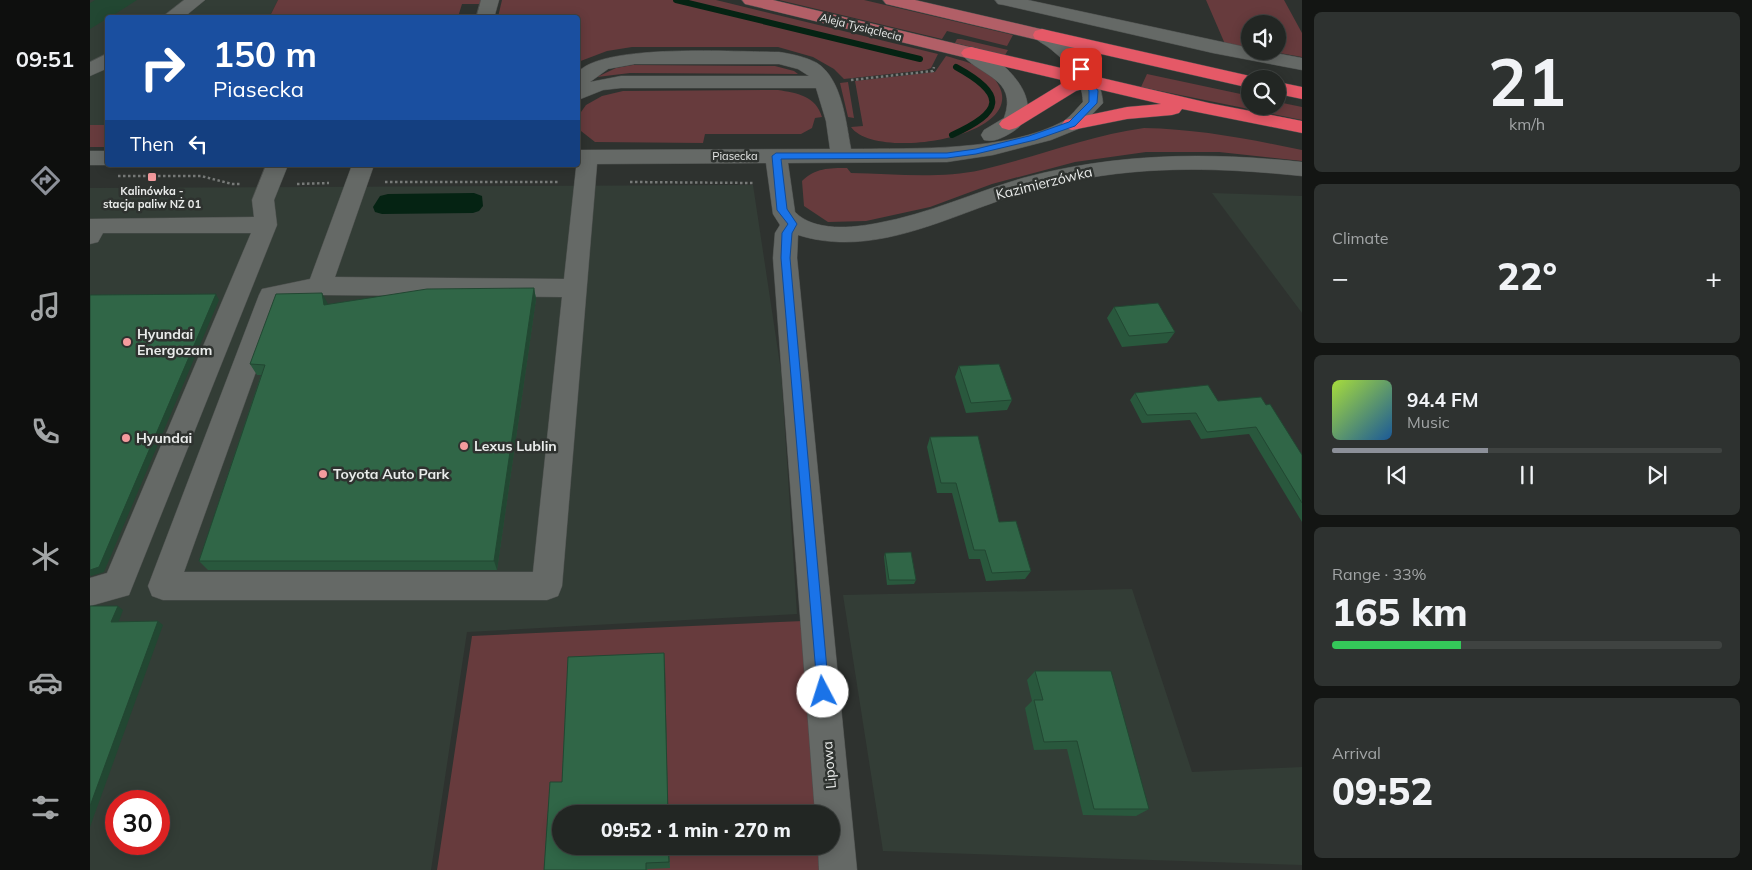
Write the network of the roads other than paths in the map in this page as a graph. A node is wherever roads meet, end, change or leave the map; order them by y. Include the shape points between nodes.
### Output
1 (196, 0) edge
2 (490, 0) edge
3 (751, 0) edge
4 (892, 0) edge
5 (1004, 0) edge
6 (174, 15) edge
7 (486, 15) edge
8 (1042, 35) junction
9 (971, 53) junction
10 (105, 61) edge
11 (1302, 64) edge
12 (1190, 69) junction
13 (90, 70) edge
14 (1241, 80) edge
15 (1087, 81) junction
16 (580, 82) edge
17 (824, 82) junction
18 (1286, 90) edge
19 (580, 93) edge
20 (1302, 93) edge
21 (1209, 109) junction
22 (1009, 124) junction
23 (1072, 124) junction
24 (1302, 127) edge
25 (776, 156) junction
26 (922, 156) junction
27 (582, 157) edge
28 (842, 157) junction
29 (90, 158) edge
30 (105, 166) edge
31 (1302, 170) edge
32 (273, 174) edge
33 (360, 174) edge
34 (792, 224) junction
35 (266, 225) junction
36 (90, 236) edge
37 (320, 286) junction
38 (575, 288) junction
39 (90, 592) edge
40 (838, 870) edge

1 - 6 street
2 - 7 street
3 - 9 main road, Aleja Tysiąclecia
4 - 8 main road
5 - 11 street
8 - 12 highway
8 - 15 street, Piasecka via 1073,56
9 - 15 highway
9 - 22 street via 990,64 1014,90 1017,112
10 - 13 street
12 - 14 highway
12 - 15 highway via 1118,70
15 - 21 highway
15 - 22 highway via 1069,87
15 - 23 street, Piasecka via 1094,91 1093,103
16 - 17 street via 592,69 635,58 779,58 803,63 820,75
17 - 19 street via 621,82 599,85
17 - 28 street via 836,121
18 - 20 highway
21 - 23 highway via 1127,113
21 - 24 highway
22 - 26 street, Piasecka via 976,141
23 - 26 street, Piasecka via 976,152
25 - 27 street, Piasecka
25 - 28 street, Piasecka
25 - 34 street via 782,210
26 - 28 street, Piasecka
27 - 38 street
29 - 30 street
31 - 34 street, Kazimierzówka via 1226,162 1152,162 1050,178 922,222 878,232 817,232
32 - 35 street via 263,200
33 - 37 street
34 - 40 street, Lipowa via 787,233 786,258
35 - 36 street via 96,225
35 - 39 street via 118,585
37 - 38 street
37 - 38 street via 271,295 163,586 547,586

